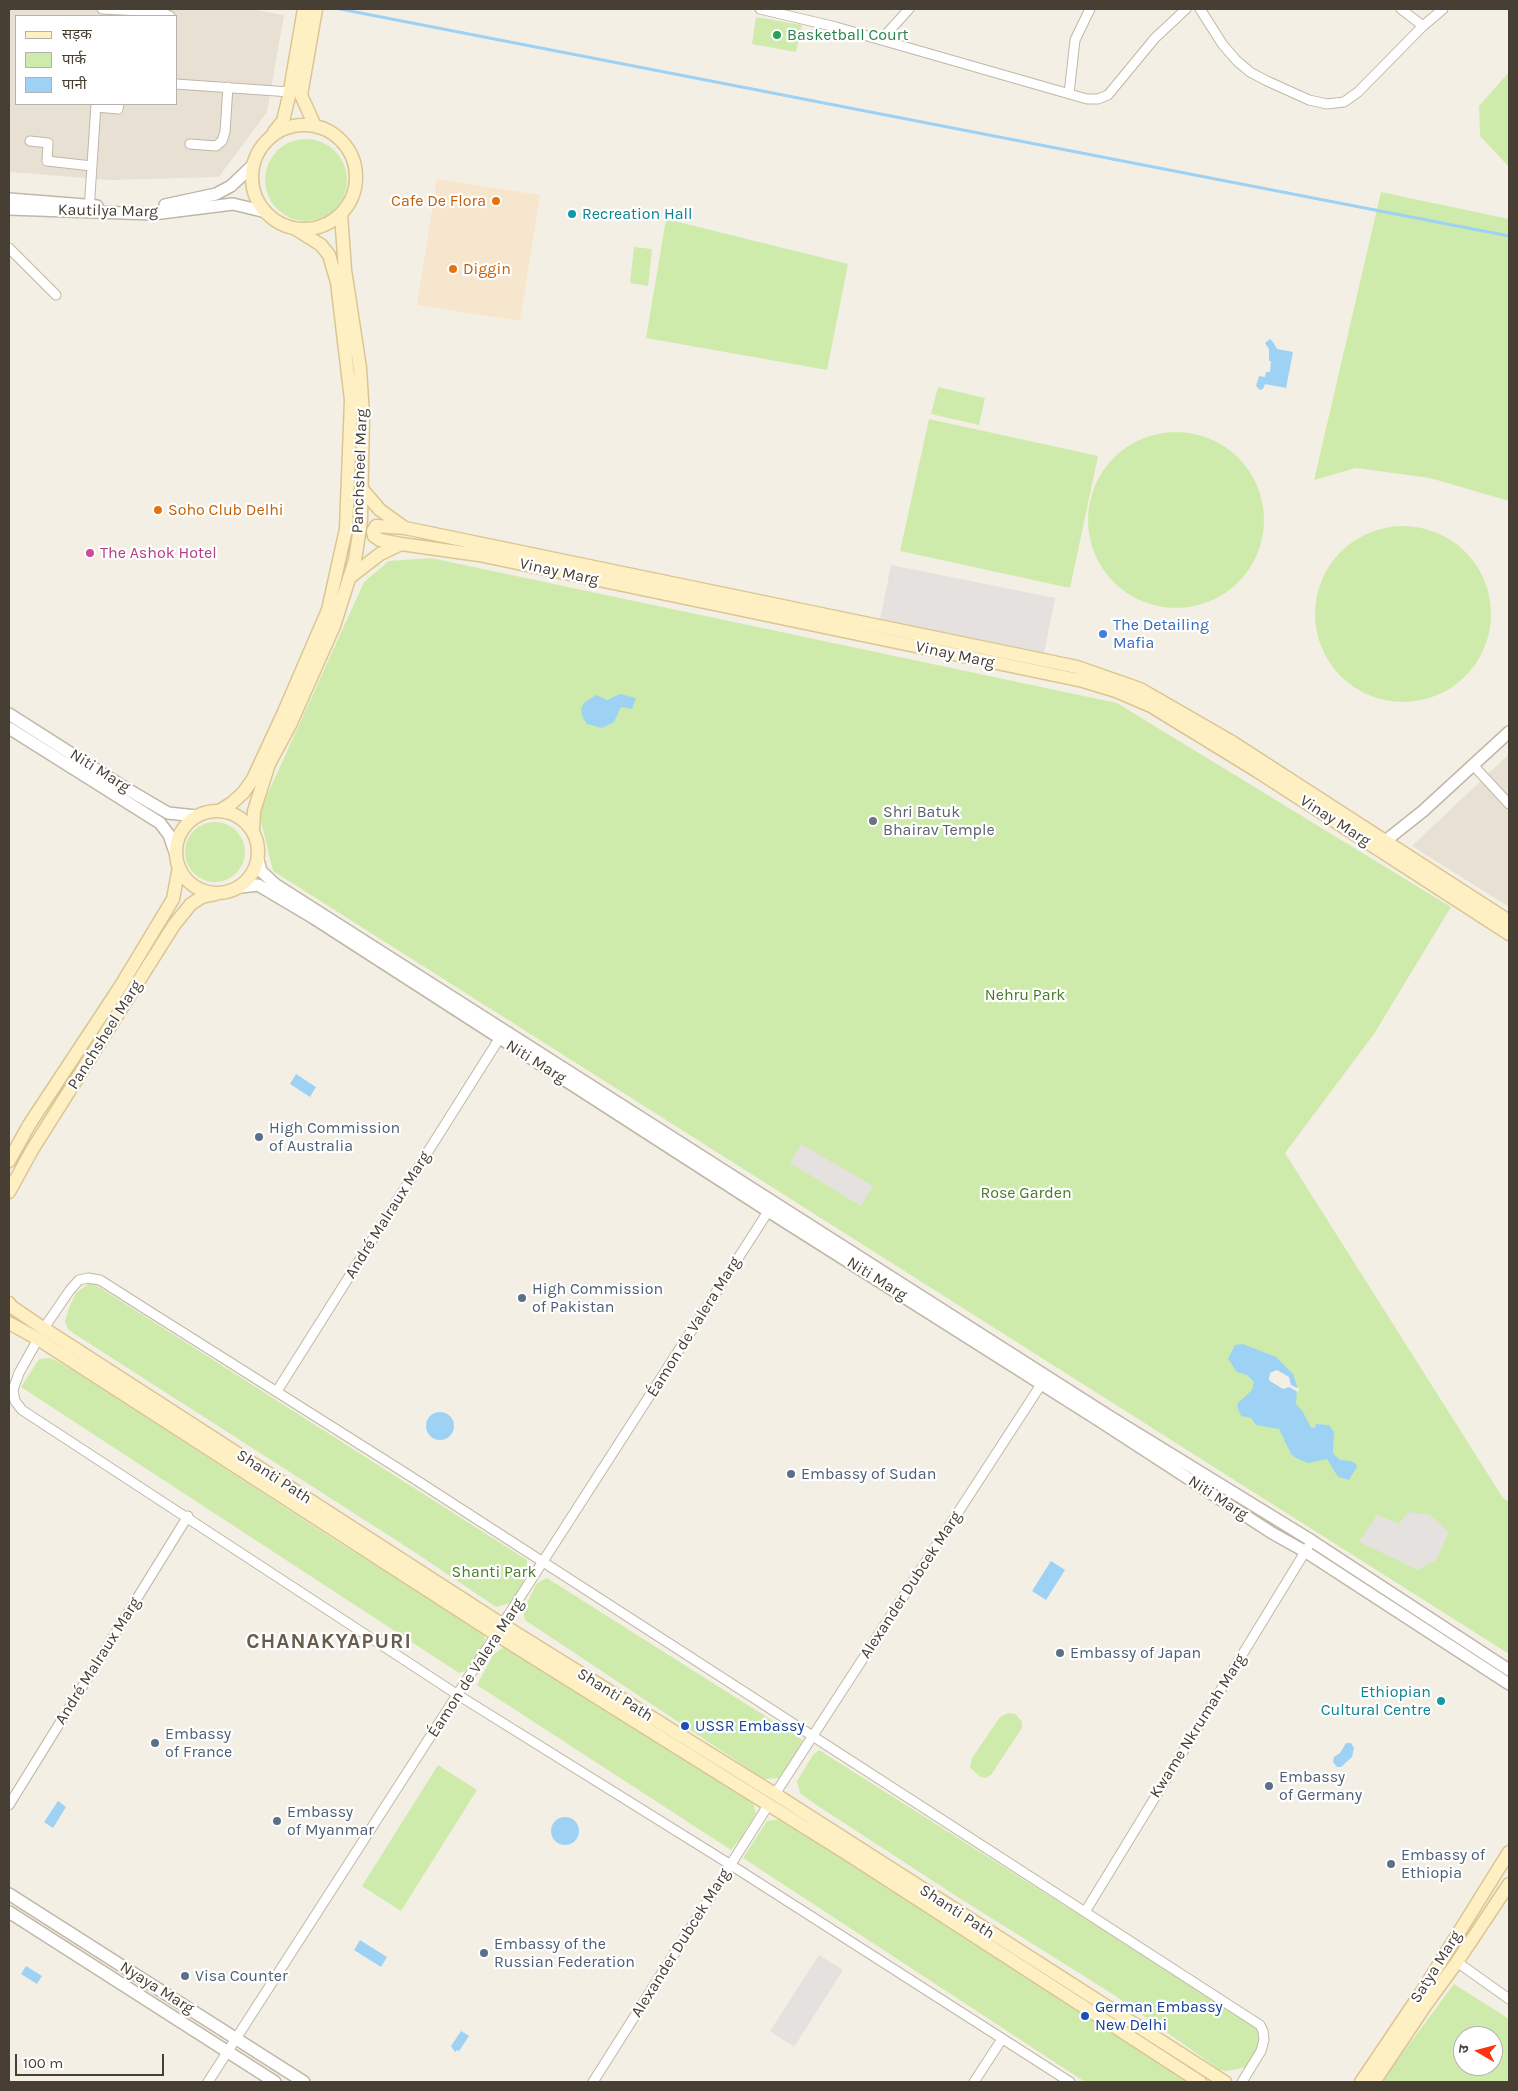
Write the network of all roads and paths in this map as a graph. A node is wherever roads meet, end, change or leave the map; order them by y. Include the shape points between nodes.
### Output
1 (102, 9) edge
2 (107, 9) edge
3 (304, 9) edge
4 (316, 9) edge
5 (760, 9) edge
6 (909, 9) edge
7 (1090, 9) edge
8 (1186, 9) edge
9 (1200, 9) edge
10 (1401, 9) edge
11 (1443, 9) edge
12 (168, 15) edge
13 (1423, 26) junction
14 (881, 40) junction
15 (178, 84) edge
16 (228, 87) junction
17 (290, 92) junction
18 (1070, 94) junction
19 (119, 105) edge
20 (96, 106) edge
21 (316, 126) junction
22 (267, 140) junction
23 (30, 141) dead end
24 (190, 144) dead end
25 (254, 164) junction
26 (92, 166) junction
27 (9, 199) edge
28 (9, 209) edge
29 (89, 209) junction
30 (266, 212) junction
31 (340, 214) junction
32 (294, 228) junction
33 (9, 248) edge
34 (56, 295) dead end
35 (361, 488) junction
36 (405, 528) junction
37 (401, 544) junction
38 (350, 578) junction
39 (9, 714) edge
40 (9, 728) edge
41 (1509, 732) edge
42 (1473, 765) junction
43 (1509, 804) edge
44 (218, 811) junction
45 (196, 816) junction
46 (252, 830) junction
47 (1381, 844) junction
48 (258, 860) junction
49 (177, 861) junction
50 (241, 887) junction
51 (216, 894) junction
52 (1509, 921) edge
53 (1509, 934) edge
54 (499, 1039) junction
55 (9, 1161) edge
56 (9, 1192) edge
57 (771, 1207) junction
58 (9, 1303) edge
59 (9, 1323) edge
60 (44, 1328) junction
61 (38, 1339) junction
62 (1044, 1380) junction
63 (277, 1391) junction
64 (188, 1516) junction
65 (1312, 1541) junction
66 (1306, 1552) junction
67 (543, 1563) junction
68 (500, 1630) junction
69 (1509, 1670) edge
70 (1509, 1684) edge
71 (458, 1695) junction
72 (813, 1737) junction
73 (772, 1799) junction
74 (9, 1805) edge
75 (1509, 1852) edge
76 (731, 1865) junction
77 (1509, 1884) edge
78 (9, 1894) edge
79 (9, 1912) edge
80 (1085, 1912) junction
81 (1457, 1962) junction
82 (1509, 1999) edge
83 (237, 2038) junction
84 (1002, 2039) junction
85 (228, 2052) junction
86 (208, 2082) edge
87 (275, 2082) edge
88 (304, 2082) edge
89 (593, 2082) edge
90 (974, 2082) edge
91 (1070, 2082) edge
92 (1200, 2082) edge
93 (1225, 2082) edge
94 (1242, 2082) edge
95 (1362, 2082) edge
96 (1374, 2082) edge

1 - 2 street
2 - 12 street
3 - 17 main road
4 - 21 main road via 301,95
5 - 14 street
6 - 14 street
7 - 18 street via 1075,40
8 - 18 street via 1155,38 1108,95 1087,99
9 - 13 street via 1223,45 1250,72 1309,100 1327,104 1344,102 1358,92
10 - 13 street
11 - 13 street
14 - 18 street
15 - 16 street
16 - 17 street
16 - 24 street via 222,141 216,146
17 - 22 main road via 283,121
19 - 20 street via 118,109
20 - 26 street
21 - 22 main road via 298,125 281,130
21 - 31 main road via 332,133 346,145 354,162 354,190
22 - 25 main road
23 - 26 street via 48,143 47,161
25 - 29 street, Kautilya Marg via 231,186 216,194 152,206
25 - 30 main road via 252,181
26 - 29 street
27 - 29 street, Kautilya Marg
28 - 29 street, Kautilya Marg
29 - 30 street, Kautilya Marg via 153,214 233,204
30 - 32 main road
31 - 32 main road via 319,227
31 - 35 main road, Panchsheel Marg via 360,368 363,416
32 - 44 main road, Panchsheel Marg via 321,245 329,255 337,282 351,400 346,529 328,610 284,712 253,779 243,793
33 - 34 street
35 - 36 main road, Vinay Marg via 380,510
35 - 38 main road, Panchsheel Marg via 361,521
36 - 37 main road, Vinay Marg via 376,526 373,531 380,540
36 - 47 main road, Vinay Marg via 1078,667 1140,689 1169,705 1232,742
37 - 38 main road via 380,554
37 - 47 main road, Vinay Marg via 479,555 1083,681 1116,691 1151,706
38 - 46 main road, Panchsheel Marg via 334,626 290,726 269,764 254,811
39 - 45 street, Niti Marg via 168,813
40 - 49 street, Niti Marg via 160,823 169,835
41 - 42 street
42 - 43 street
42 - 47 street via 1423,812
44 - 45 main road
44 - 46 main road via 242,818
45 - 49 main road via 182,830 176,846
46 - 48 main road via 258,844
47 - 52 main road, Vinay Marg
47 - 53 main road, Vinay Marg
48 - 50 main road via 252,875
48 - 57 street, Niti Marg via 262,871 276,885
49 - 51 main road via 183,877 195,888
49 - 55 main road, Panchsheel Marg via 173,899
50 - 51 main road
50 - 54 street, Niti Marg via 258,886 272,893
51 - 56 main road, Panchsheel Marg via 191,904 174,925 32,1150
54 - 57 street, Niti Marg
54 - 63 street, André Malraux Marg
57 - 62 street, Niti Marg
57 - 67 street, Éamon de Valera Marg
58 - 60 main road, Shanti Path
59 - 61 main road, Shanti Path
60 - 63 street via 79,1280 100,1280
60 - 68 main road, Shanti Path
61 - 64 street via 19,1373 14,1390 15,1401 22,1410
61 - 68 main road, Shanti Path
62 - 65 street, Niti Marg
62 - 66 street, Niti Marg via 1272,1533
62 - 72 street, Alexander Dubcek Marg
63 - 67 street
64 - 71 street
64 - 74 street, André Malraux Marg
65 - 66 street, Kwame Nkrumah Marg
65 - 69 street, Niti Marg
66 - 70 street, Niti Marg
66 - 80 street, Kwame Nkrumah Marg
67 - 68 street, Éamon de Valera Marg
67 - 72 street
68 - 71 street, Éamon de Valera Marg
68 - 73 main road, Shanti Path
71 - 76 street
71 - 83 street, Éamon de Valera Marg
72 - 73 street, Alexander Dubcek Marg
72 - 80 street
73 - 76 street, Alexander Dubcek Marg
73 - 92 main road, Shanti Path
73 - 93 main road, Shanti Path
75 - 95 main road, Satya Marg
76 - 84 street
76 - 89 street, Alexander Dubcek Marg
77 - 81 main road, Satya Marg
78 - 83 street, Nyaya Marg
79 - 85 street, Nyaya Marg
80 - 94 street via 1260,2025 1264,2040
81 - 82 street
81 - 96 main road, Satya Marg
83 - 85 street, Éamon de Valera Marg
83 - 88 street, Nyaya Marg
84 - 90 street
84 - 91 street
85 - 86 street, Éamon de Valera Marg
85 - 87 street, Nyaya Marg

